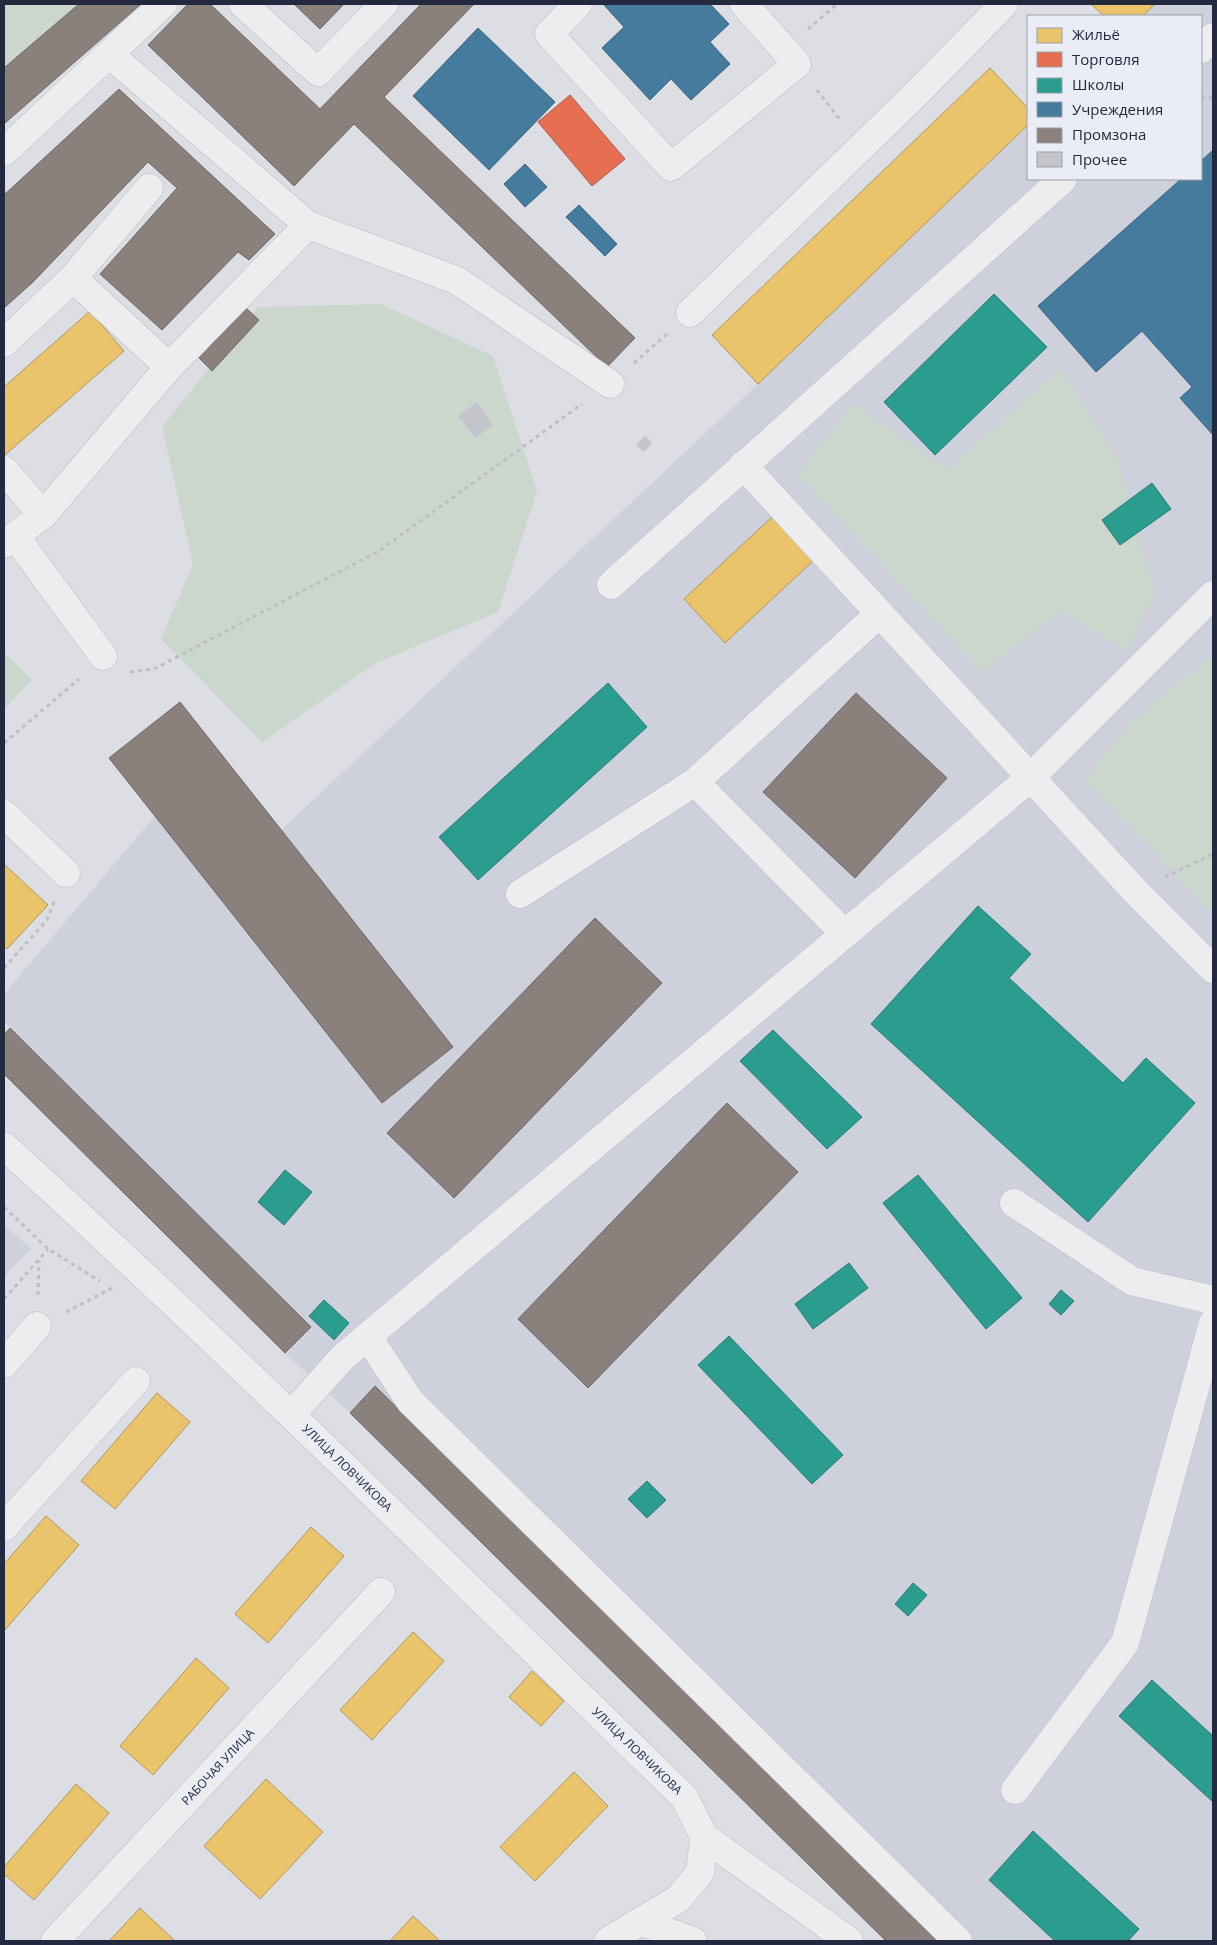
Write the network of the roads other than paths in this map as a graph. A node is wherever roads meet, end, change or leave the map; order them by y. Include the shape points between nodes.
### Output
1 (163, 4) edge
2 (243, 4) edge
3 (384, 4) edge
4 (578, 4) edge
5 (744, 4) edge
6 (1004, 4) edge
7 (1213, 37) edge
8 (1202, 49) edge
9 (109, 54) junction
10 (4, 152) edge
11 (1062, 180) edge
12 (149, 188) dead end
13 (308, 225) junction
14 (73, 278) junction
15 (690, 312) road end
16 (4, 343) edge
17 (169, 368) junction
18 (610, 384) road end
19 (743, 465) junction
20 (4, 470) edge
21 (43, 515) junction
22 (9, 540) edge
23 (611, 585) dead end
24 (1213, 595) edge
25 (879, 614) junction
26 (103, 656) dead end
27 (1030, 778) junction
28 (695, 782) junction
29 (4, 814) edge
30 (66, 874) road end
31 (520, 894) dead end
32 (845, 934) junction
33 (1213, 969) edge
34 (4, 1146) edge
35 (1014, 1203) dead end
36 (1213, 1300) edge
37 (1213, 1323) edge
38 (37, 1326) road end
39 (368, 1337) junction
40 (4, 1364) edge
41 (136, 1381) dead end
42 (292, 1414) junction
43 (4, 1527) edge
44 (381, 1592) dead end
45 (1015, 1790) dead end
46 (704, 1837) junction
47 (642, 1922) junction
48 (55, 1941) edge
49 (608, 1941) edge
50 (662, 1941) edge
51 (692, 1941) edge
52 (849, 1941) edge
53 (958, 1941) edge

1 - 9 street
2 - 3 street via 318,72
4 - 5 street via 549,34 671,166 791,57
6 - 15 street
7 - 8 street
9 - 10 street
9 - 13 street
11 - 19 street
12 - 14 street
13 - 17 street
13 - 18 street via 456,280
14 - 16 street
14 - 17 street
17 - 21 street
19 - 23 street
19 - 25 street
20 - 21 street
21 - 22 street
22 - 26 street
24 - 27 street
25 - 27 street
25 - 28 street
27 - 32 street
27 - 33 street
28 - 31 street
28 - 32 street
29 - 30 street
32 - 39 street
34 - 42 street, УЛИЦА ЛОВЧИКОВА
35 - 36 street via 1132,1281
37 - 45 street via 1125,1643
38 - 40 street
39 - 42 street via 342,1358
39 - 53 street via 410,1401
41 - 43 street
42 - 46 street, УЛИЦА ЛОВЧИКОВА via 684,1797
44 - 48 street, РАБОЧАЯ УЛИЦА
46 - 47 street via 700,1873 678,1899
46 - 52 street
47 - 49 street
47 - 50 street
47 - 51 street

